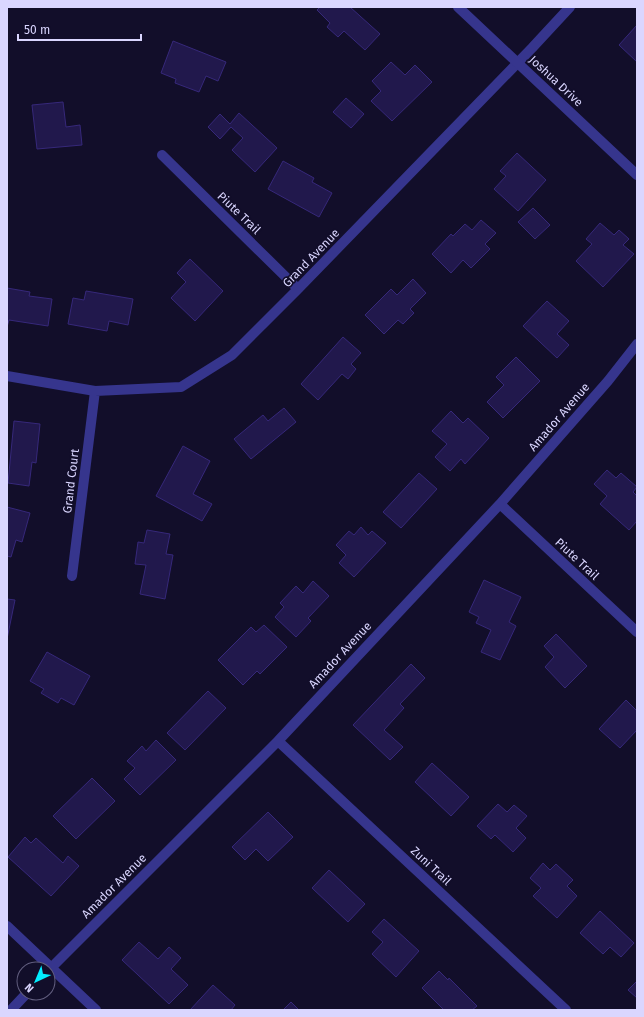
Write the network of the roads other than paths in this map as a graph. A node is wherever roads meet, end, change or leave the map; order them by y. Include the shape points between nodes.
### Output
1 (458, 7) edge
2 (570, 7) edge
3 (518, 62) junction
4 (162, 155) dead end
5 (637, 174) edge
6 (298, 289) junction
7 (637, 344) edge
8 (7, 376) edge
9 (95, 391) junction
10 (500, 504) junction
11 (72, 576) dead end
12 (637, 632) edge
13 (278, 740) junction
14 (7, 926) edge
15 (42, 961) edge
16 (56, 963) edge
17 (56, 974) edge
18 (19, 1001) edge
19 (11, 1010) edge
20 (96, 1010) edge
21 (566, 1010) edge

1 - 3 street, Joshua Drive
2 - 3 street, Grand Avenue
3 - 5 street, Joshua Drive
3 - 6 street, Grand Avenue
4 - 6 street, Piute Trail
6 - 9 street, Grand Avenue via 232,355 182,387
7 - 10 street, Amador Avenue via 608,381
8 - 9 street, Grand Avenue
9 - 11 street, Grand Court
10 - 12 street, Piute Trail
10 - 13 street, Amador Avenue
13 - 16 street, Amador Avenue
13 - 21 street, Zuni Trail
14 - 15 street
17 - 20 street
18 - 19 street

